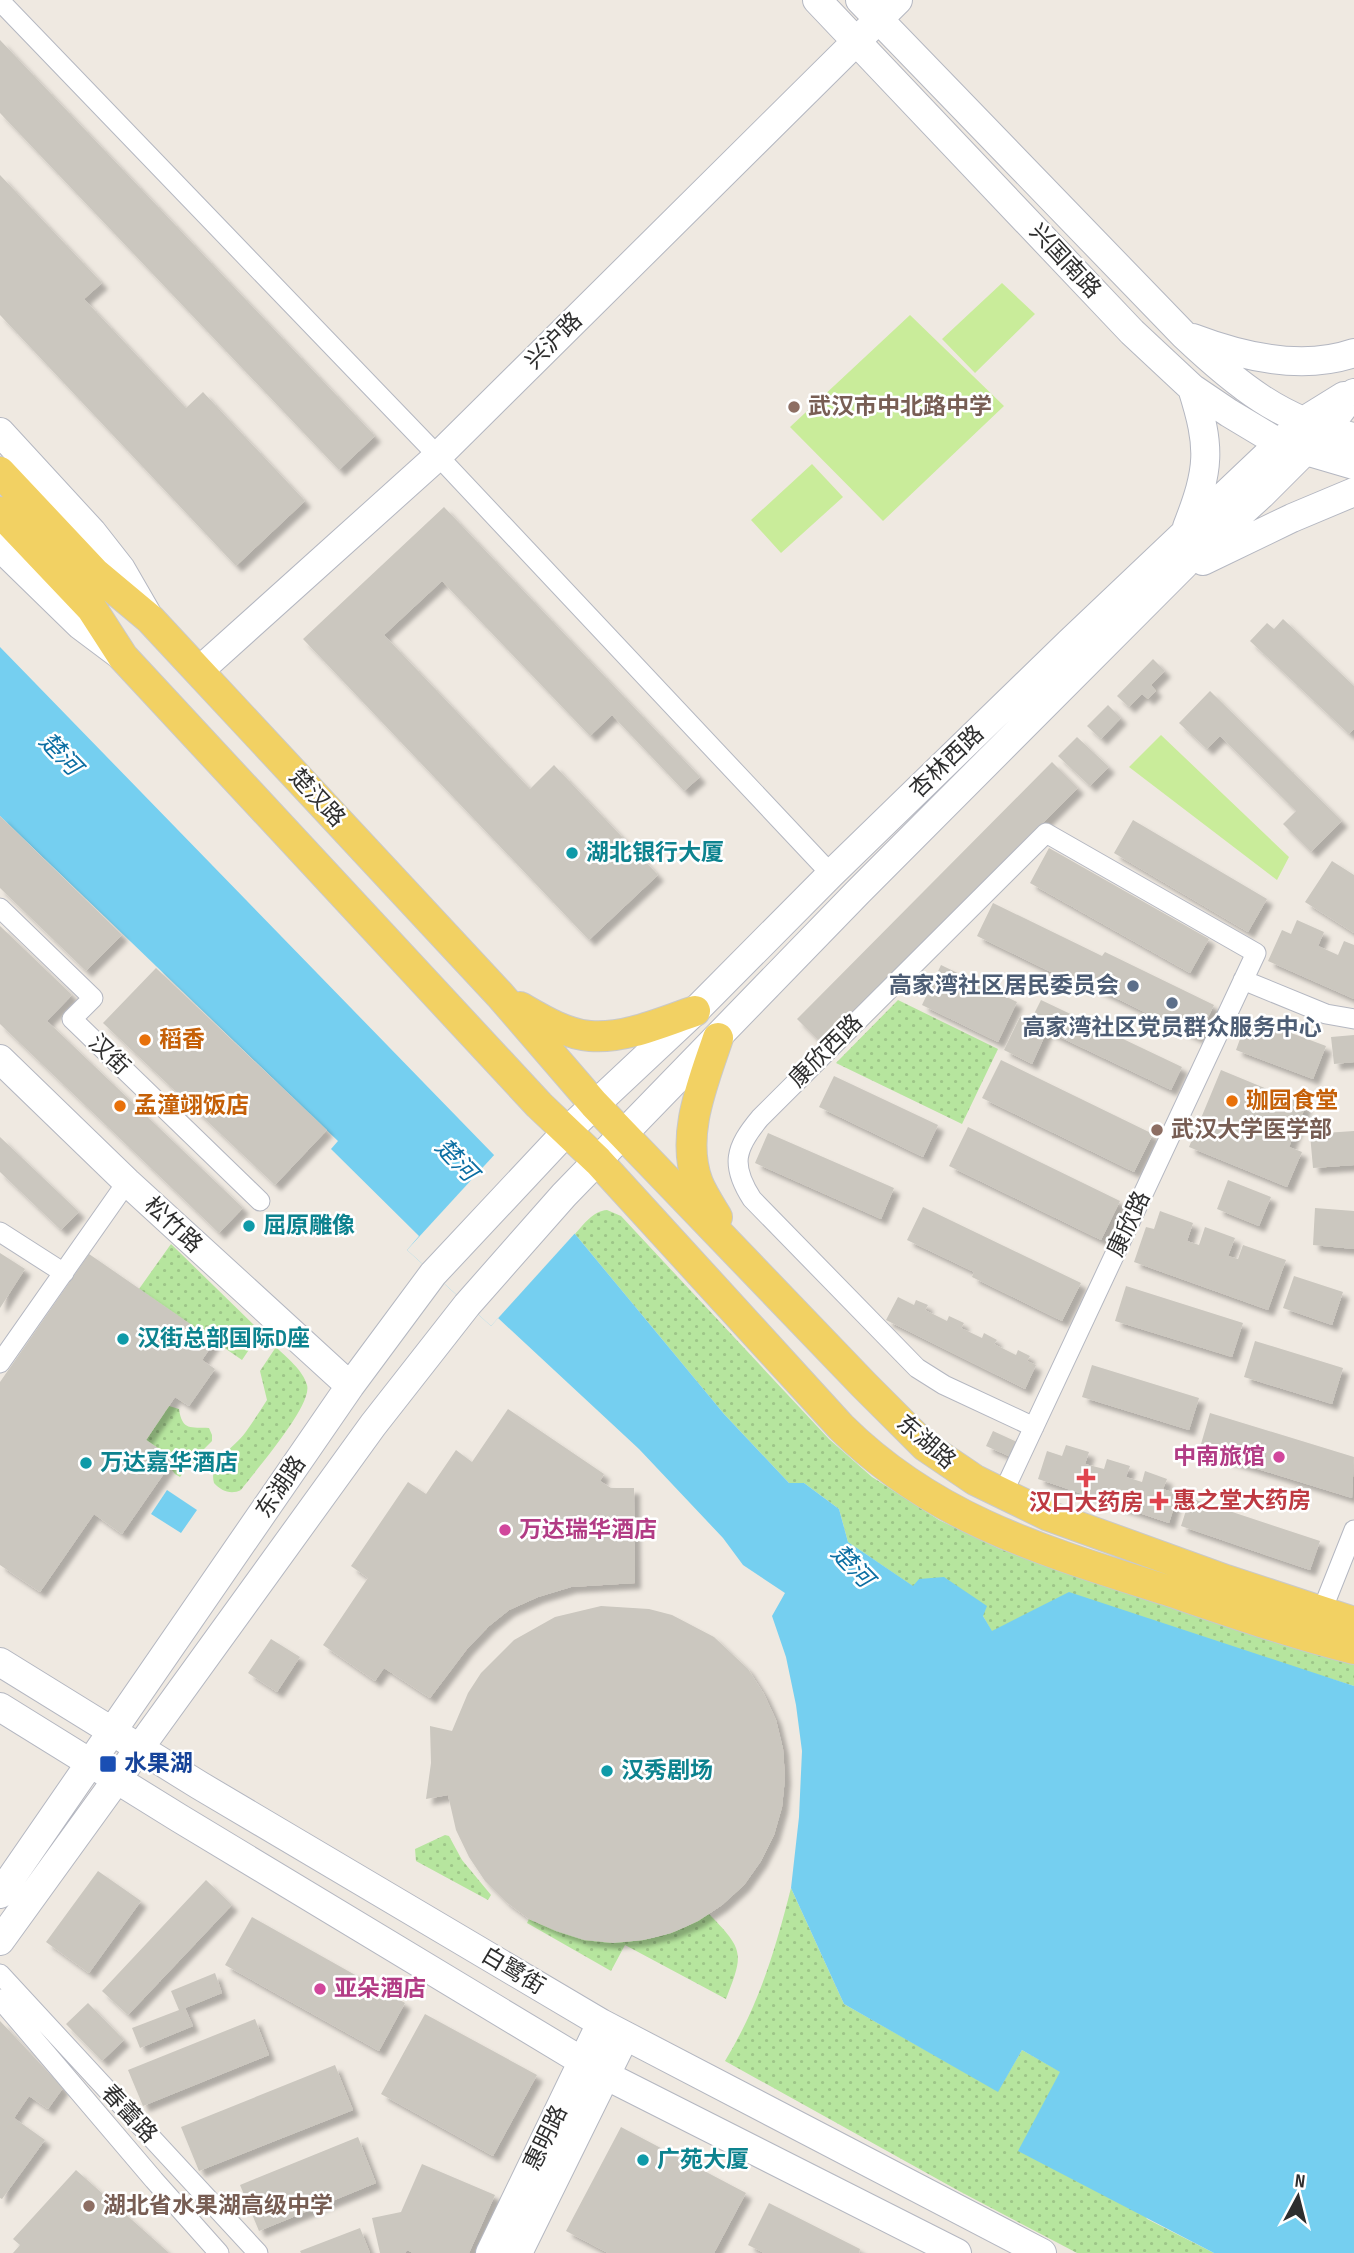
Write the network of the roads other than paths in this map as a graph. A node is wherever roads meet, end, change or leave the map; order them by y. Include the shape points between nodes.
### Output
1 (817, 0) edge
2 (0, 1) edge
3 (879, 6) edge
4 (857, 40) junction
5 (1184, 335) junction
6 (1354, 353) edge
7 (1192, 387) junction
8 (1354, 391) edge
9 (1313, 427) junction
10 (0, 432) edge
11 (1354, 437) edge
12 (1291, 447) junction
13 (438, 456) junction
14 (1354, 465) edge
15 (0, 472) edge
16 (1354, 492) edge
17 (0, 512) edge
18 (1184, 534) junction
19 (0, 547) edge
20 (1172, 577) junction
21 (150, 619) junction
22 (123, 657) junction
23 (199, 671) junction
24 (831, 874) junction
25 (0, 908) edge
26 (1256, 953) joint
27 (1244, 980) junction
28 (500, 995) junction
29 (695, 1011) junction
30 (1354, 1019) edge
31 (718, 1038) junction
32 (0, 1059) edge
33 (594, 1104) junction
34 (567, 1131) junction
35 (623, 1134) junction
36 (598, 1161) junction
37 (127, 1182) junction
38 (260, 1200) dead end
39 (0, 1232) edge
40 (752, 1266) junction
41 (64, 1273) junction
42 (0, 1363) edge
43 (350, 1386) junction
44 (1034, 1427) junction
45 (1002, 1495) junction
46 (1354, 1530) edge
47 (1321, 1613) junction
48 (1354, 1622) edge
49 (1354, 1650) edge
50 (0, 1662) edge
51 (0, 1706) edge
52 (113, 1732) junction
53 (138, 1747) junction
54 (90, 1764) junction
55 (116, 1780) junction
56 (0, 1894) edge
57 (0, 1941) edge
58 (0, 1974) edge
59 (0, 1999) edge
60 (613, 2030) junction
61 (594, 2069) junction
62 (219, 2253) edge
63 (258, 2253) edge
64 (490, 2253) edge
65 (519, 2253) edge
66 (957, 2253) edge
67 (1042, 2253) edge

1 - 4 main road, 兴国南路
2 - 13 street
3 - 4 main road, 兴沪路
3 - 5 main road, 兴国南路
4 - 7 main road, 兴国南路 via 1132,332
4 - 13 main road, 兴沪路
5 - 6 main road via 1276,360 1320,360
5 - 9 main road, 兴国南路 via 1229,377
7 - 12 main road, 兴国南路
7 - 18 main road via 1206,447 1204,477
8 - 9 main road, 杏林西路
9 - 11 main road, 兴国南路
9 - 12 main road, 杏林西路
10 - 21 main road via 92,532 121,569
12 - 14 main road, 兴国南路
12 - 18 main road, 杏林西路
12 - 20 main road, 杏林西路 via 1261,495
13 - 23 main road, 兴沪路
13 - 24 street
15 - 21 main road, 楚汉路 via 95,573
16 - 20 main road
17 - 22 main road, 楚汉路 via 92,609
18 - 24 main road, 杏林西路
19 - 22 main road via 80,625
20 - 31 main road, 杏林西路
21 - 23 main road, 楚汉路
22 - 34 main road, 楚汉路
23 - 28 main road, 楚汉路
24 - 29 main road, 杏林西路
25 - 38 street, 汉街 via 93,998 72,1019
26 - 27 street, 康欣路
26 - 44 street, 康欣西路 via 1046,833 784,1092 741,1143 738,1168 752,1199 917,1368
27 - 30 street via 1326,1014
27 - 44 street, 康欣路
28 - 29 main road via 548,1023 589,1036 630,1032
28 - 33 main road, 楚汉路
29 - 33 main road, 杏林西路
31 - 35 main road, 杏林西路
31 - 40 main road via 694,1121 694,1169 716,1216
32 - 37 main road, 松竹路
33 - 34 main road, 东湖路
33 - 35 main road, 楚汉路
34 - 36 main road, 楚汉路
34 - 43 main road, 东湖路 via 433,1274
35 - 36 main road, 东湖路
35 - 40 main road, 东湖路
36 - 49 main road, 东湖路 via 841,1427 908,1484 1004,1535
36 - 53 main road, 东湖路 via 467,1305 373,1425
37 - 41 street
37 - 43 main road, 松竹路
39 - 41 street
40 - 45 main road, 东湖路 via 925,1446
41 - 42 street
43 - 52 main road, 东湖路
44 - 45 street, 康欣路
45 - 47 main road, 东湖路 via 1095,1534
46 - 47 street
47 - 48 main road, 东湖路
50 - 52 main road, 白鹭街
51 - 54 main road, 白鹭街
52 - 53 main road, 白鹭街
52 - 54 main road, 东湖路
53 - 55 main road, 东湖路
53 - 60 main road, 白鹭街
54 - 55 main road, 白鹭街
54 - 56 main road, 东湖路
55 - 57 main road, 东湖路
55 - 61 main road, 白鹭街
58 - 63 street, 春蕾路
59 - 62 street, 春蕾路
60 - 61 main road, 惠明路
60 - 67 main road, 白鹭街
61 - 64 main road, 惠明路
61 - 65 main road, 惠明路
61 - 66 main road, 白鹭街

